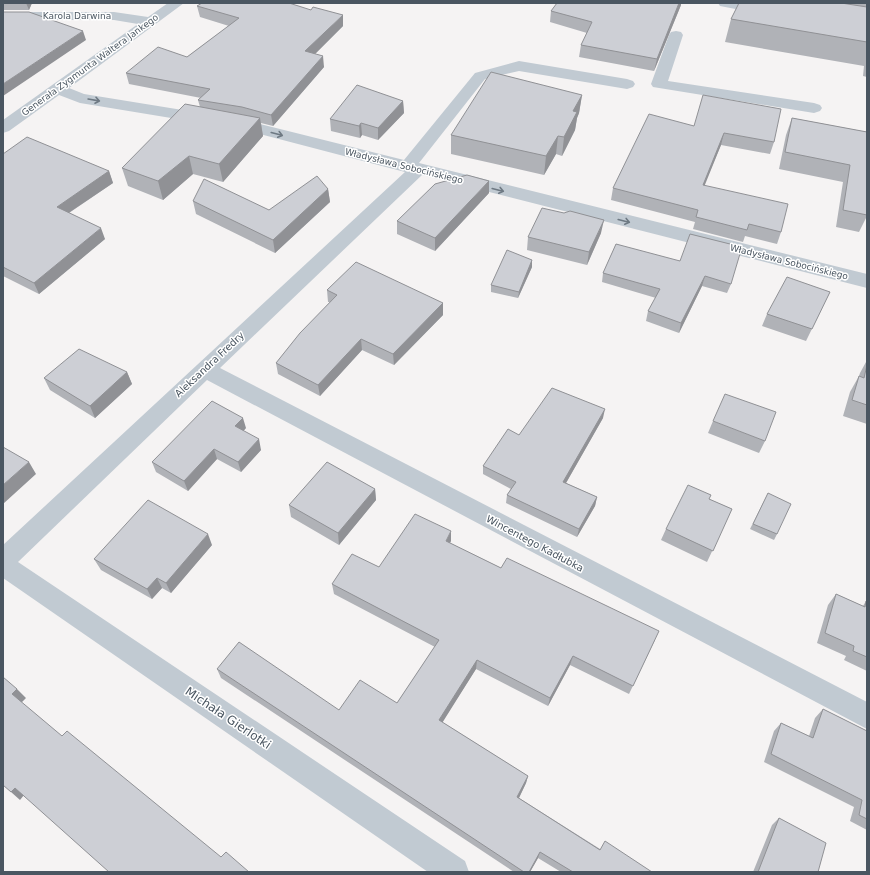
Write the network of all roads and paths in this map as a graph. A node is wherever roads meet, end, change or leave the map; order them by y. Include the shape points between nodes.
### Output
1 (177, 3) edge
2 (725, 3) edge
3 (784, 14) edge
4 (3, 16) edge
5 (150, 22) junction
6 (676, 35) dead end
7 (627, 84) dead end
8 (56, 89) junction
9 (814, 108) dead end
10 (3, 128) edge
11 (412, 169) junction
12 (867, 282) edge
13 (204, 369) junction
14 (3, 560) edge
15 (3, 565) edge
16 (867, 716) edge
17 (454, 872) edge

1 - 5 street, Generała Zygmunta Waltera Jankego
2 - 3 street
4 - 5 street, Karola Darwina via 114,16
5 - 8 street, Generała Zygmunta Waltera Jankego
6 - 9 street via 659,84
7 - 11 street, Aleksandra Fredry via 519,66 480,76
8 - 10 street, Generała Zygmunta Waltera Jankego
8 -> 11 street, Władysława Sobocińskiego via 80,98 244,125
11 -> 12 street, Władysława Sobocińskiego
11 - 13 street, Aleksandra Fredry
13 - 14 street, Aleksandra Fredry
13 - 16 street, Wincentego Kadłubka
15 - 17 street, Michała Gierlotki

